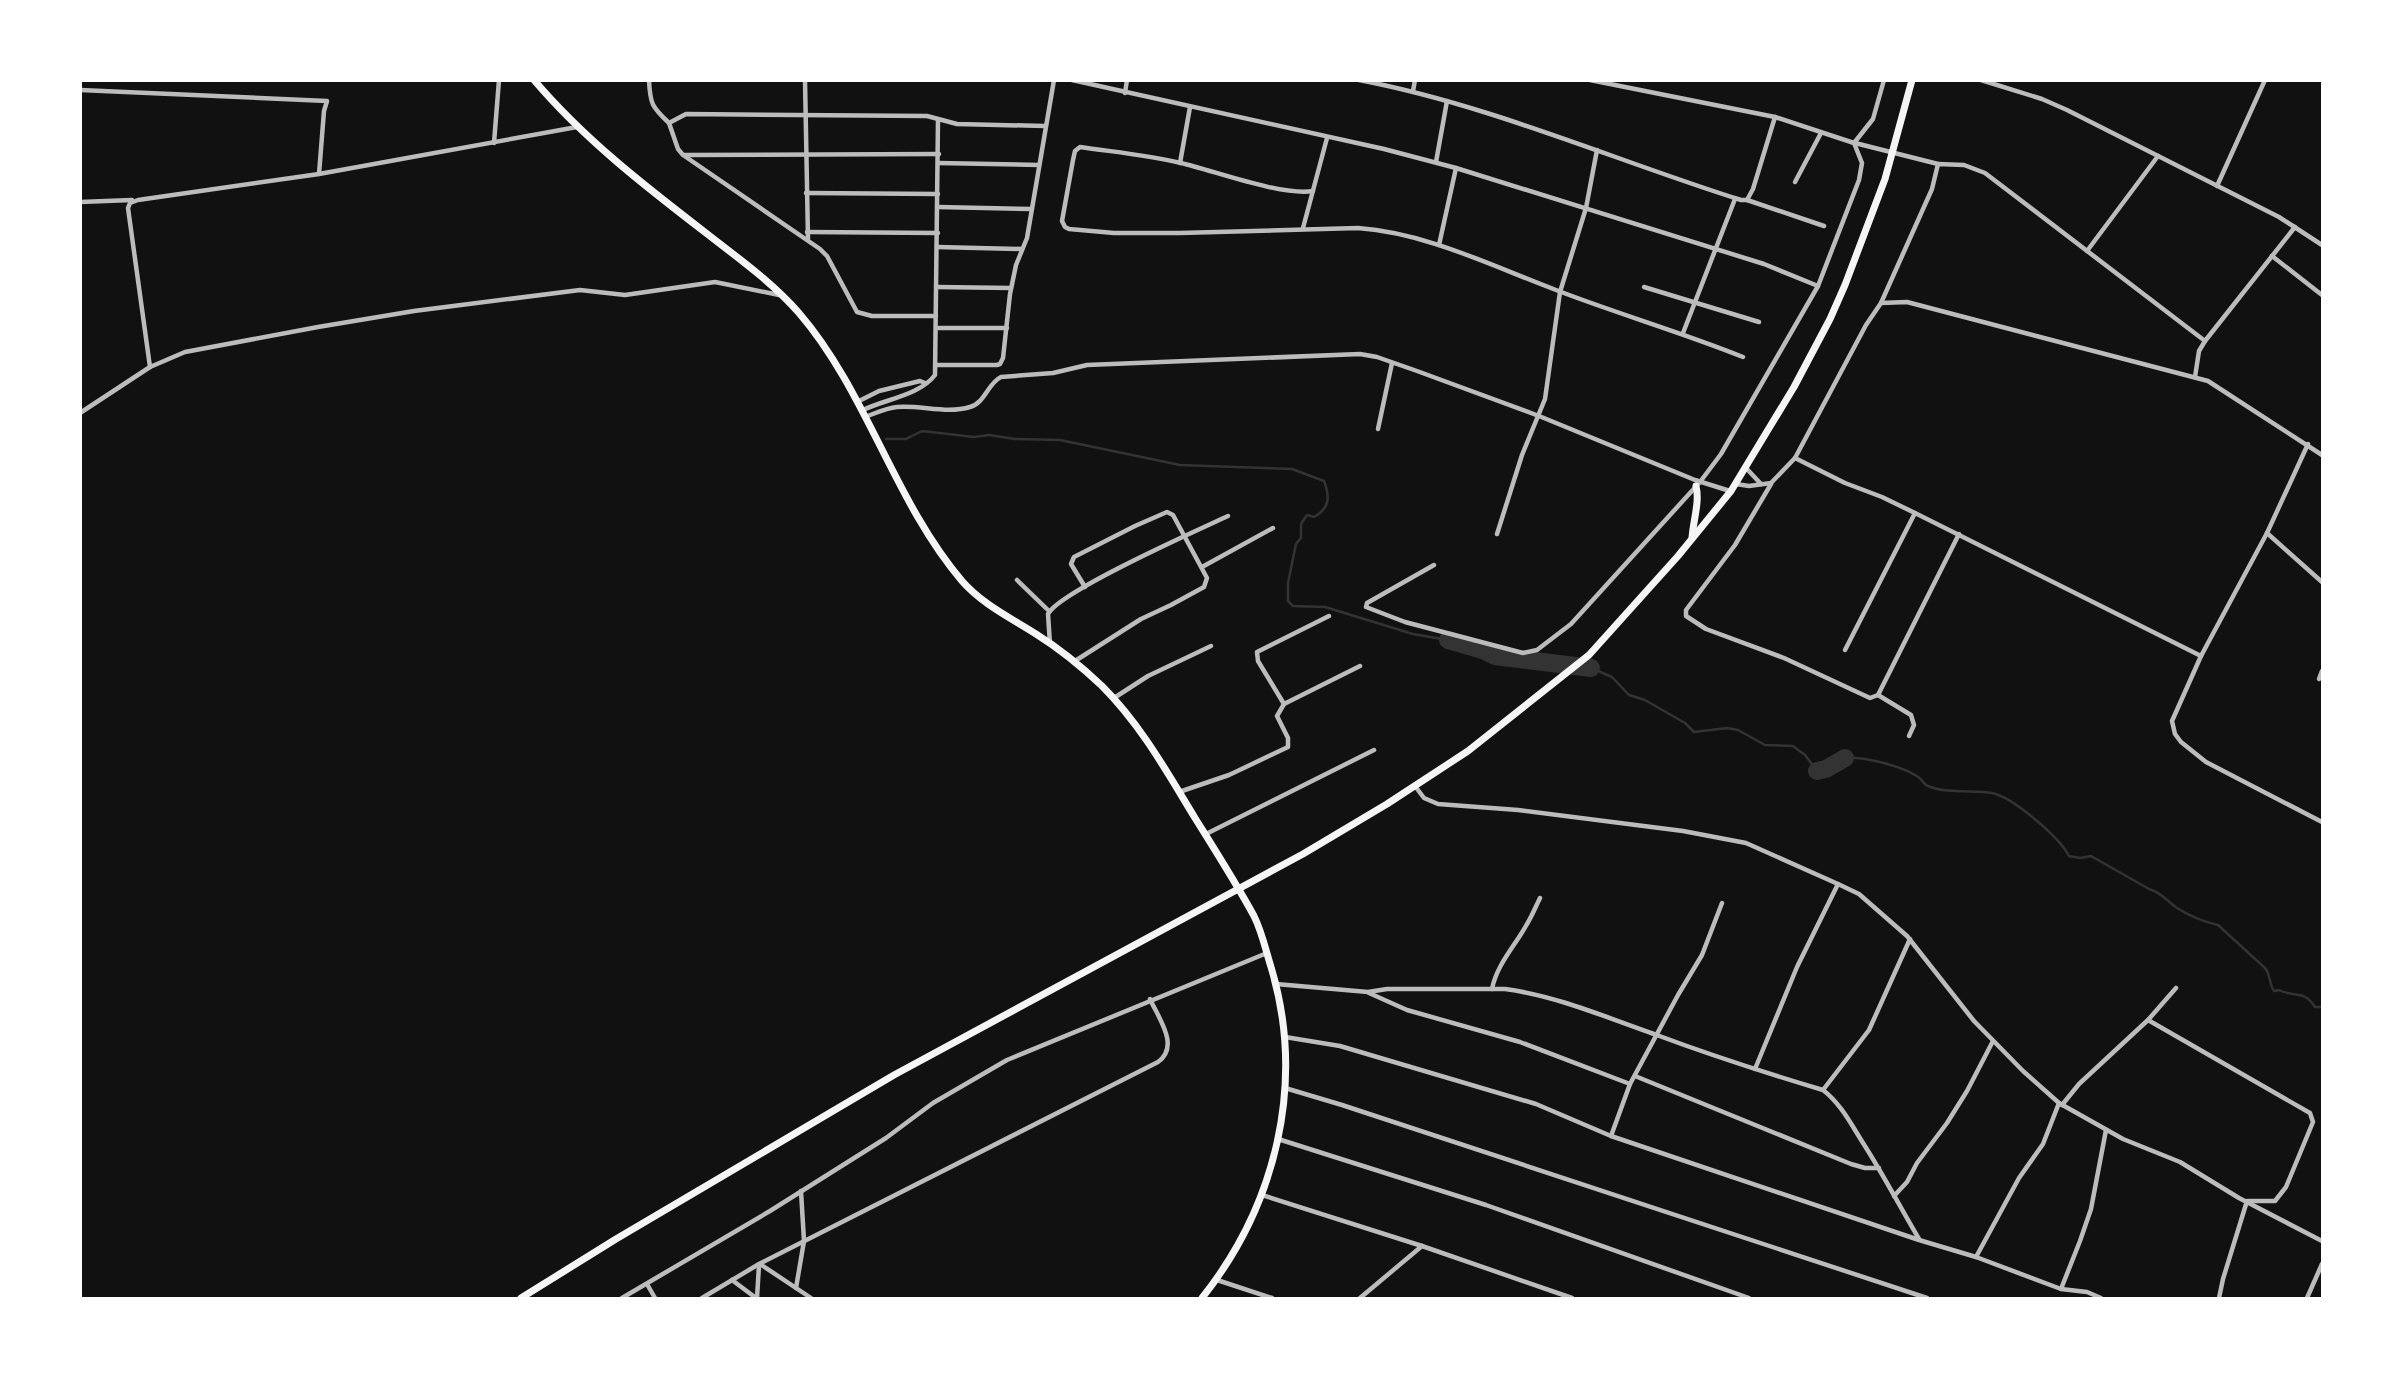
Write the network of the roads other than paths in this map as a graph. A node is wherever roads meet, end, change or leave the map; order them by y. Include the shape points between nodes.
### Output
1 (499, 80) edge
2 (534, 80) edge
3 (649, 80) edge
4 (805, 80) edge
5 (1054, 80) edge
6 (1072, 80) edge
7 (1128, 80) edge
8 (1359, 80) edge
9 (1415, 80) edge
10 (1590, 80) edge
11 (1884, 80) edge
12 (1912, 80) edge
13 (1981, 80) edge
14 (2265, 80) edge
15 (80, 90) edge
16 (1413, 91) junction
17 (1125, 93) junction
18 (1447, 102) junction
19 (1190, 107) junction
20 (805, 113) junction
21 (1775, 117) junction
22 (937, 120) junction
23 (669, 123) junction
24 (1045, 126) junction
25 (578, 127) junction
26 (1821, 133) junction
27 (1327, 138) junction
28 (494, 143) junction
29 (1854, 143) junction
30 (1597, 150) junction
31 (805, 153) junction
32 (683, 155) junction
33 (939, 155) junction
34 (2158, 156) junction
35 (1436, 162) junction
36 (939, 163) junction
37 (1180, 163) junction
38 (1938, 164) junction
39 (1039, 165) junction
40 (1456, 168) junction
41 (319, 174) junction
42 (1795, 182) dead end
43 (2217, 186) junction
44 (1312, 191) junction
45 (806, 193) junction
46 (938, 194) junction
47 (1735, 199) junction
48 (138, 200) junction
49 (1747, 200) junction
50 (80, 202) edge
51 (938, 206) junction
52 (1586, 208) junction
53 (1032, 209) junction
54 (1824, 226) dead end
55 (2295, 227) junction
56 (1303, 228) junction
57 (807, 232) junction
58 (937, 233) junction
59 (808, 240) junction
60 (1439, 245) junction
61 (2322, 245) edge
62 (937, 247) junction
63 (1023, 249) junction
64 (1716, 249) junction
65 (2087, 251) junction
66 (2272, 256) junction
67 (1644, 286) dead end
68 (1818, 286) junction
69 (937, 287) junction
70 (1012, 288) junction
71 (1560, 292) junction
72 (2322, 295) edge
73 (784, 296) junction
74 (1695, 302) junction
75 (1881, 303) junction
76 (936, 316) junction
77 (1759, 322) dead end
78 (936, 328) junction
79 (1007, 328) junction
80 (1683, 333) junction
81 (2204, 341) junction
82 (1743, 357) dead end
83 (1392, 363) junction
84 (936, 365) junction
85 (150, 367) junction
86 (2195, 377) junction
87 (925, 383) junction
88 (857, 402) junction
89 (80, 413) edge
90 (864, 414) junction
91 (1539, 416) junction
92 (1378, 429) dead end
93 (2308, 444) junction
94 (2322, 456) edge
95 (1795, 458) junction
96 (1746, 468) junction
97 (1772, 483) junction
98 (1698, 484) junction
99 (1761, 485) junction
100 (1733, 488) junction
101 (1915, 513) junction
102 (1228, 516) dead end
103 (1273, 528) dead end
104 (2267, 533) junction
105 (1497, 534) dead end
106 (1959, 534) junction
107 (1184, 537) junction
108 (1692, 539) junction
109 (1434, 565) dead end
110 (1202, 567) junction
111 (1017, 580) dead end
112 (2322, 582) edge
113 (1085, 587) junction
114 (1049, 611) junction
115 (1329, 616) dead end
116 (1050, 644) junction
117 (1211, 646) dead end
118 (1845, 650) dead end
119 (2201, 656) junction
120 (1074, 662) junction
121 (1360, 666) dead end
122 (2322, 671) edge
123 (2319, 678) dead end
124 (1878, 695) junction
125 (1114, 698) junction
126 (1284, 704) junction
127 (1909, 736) dead end
128 (1374, 750) dead end
129 (1415, 786) junction
130 (1179, 792) junction
131 (2322, 822) edge
132 (1205, 835) junction
133 (1838, 884) junction
134 (1540, 898) dead end
135 (1722, 902) dead end
136 (1910, 939) junction
137 (1267, 953) junction
138 (1276, 984) junction
139 (2176, 988) dead end
140 (1493, 989) junction
141 (1368, 992) junction
142 (1150, 999) junction
143 (2148, 1020) junction
144 (1657, 1035) junction
145 (1285, 1037) junction
146 (1993, 1041) junction
147 (1755, 1069) junction
148 (1635, 1076) junction
149 (1630, 1084) junction
150 (1285, 1088) junction
151 (1823, 1090) junction
152 (2061, 1104) junction
153 (2106, 1130) junction
154 (1611, 1136) junction
155 (1278, 1139) junction
156 (1879, 1168) junction
157 (802, 1191) junction
158 (1262, 1195) junction
159 (1894, 1196) junction
160 (2247, 1202) junction
161 (1919, 1240) junction
162 (803, 1241) junction
163 (2322, 1241) edge
164 (1422, 1246) junction
165 (1976, 1257) junction
166 (759, 1264) junction
167 (2322, 1264) edge
168 (732, 1280) junction
169 (1217, 1280) junction
170 (647, 1283) junction
171 (796, 1288) junction
172 (2061, 1289) junction
173 (2087, 1292) junction
174 (521, 1298) edge
175 (622, 1298) edge
176 (655, 1298) edge
177 (702, 1298) edge
178 (757, 1298) edge
179 (811, 1298) edge
180 (1202, 1298) edge
181 (1272, 1298) edge
182 (1360, 1298) edge
183 (1573, 1298) edge
184 (1749, 1298) edge
185 (1927, 1298) edge
186 (2085, 1298) edge
187 (2101, 1298) edge
188 (2219, 1298) edge
189 (2306, 1298) edge

1 - 28 street
2 - 25 main road
3 - 23 street via 651,103
4 - 20 street
5 - 24 street
6 - 17 street
7 - 17 street
8 - 16 street
9 - 16 street
10 - 21 street
11 - 29 street via 1873,119
12 - 96 main road via 1885,179 1845,285 1794,387
13 - 34 street via 2042,99
14 - 43 street
15 - 41 street via 327,100
16 - 18 street
17 - 19 street
18 - 30 street
18 - 35 street
19 - 27 street
19 - 37 street
20 - 22 street via 928,116
20 - 23 street via 686,114
20 - 31 street
21 - 26 street
21 - 49 street
22 - 24 street
22 - 33 street
23 - 32 street
24 - 39 street
25 - 28 street
25 - 73 main road
26 - 29 street
26 - 42 street
27 - 35 street
27 - 44 street
28 - 41 street
29 - 38 street
29 - 68 street via 1862,163 1859,180
30 - 47 street
30 - 52 street
31 - 32 street
31 - 33 street
31 - 45 street
32 - 59 street
33 - 36 street
34 - 43 street
34 - 65 street
35 - 40 street
36 - 39 street
36 - 46 street
37 - 44 street via 1283,190
37 - 56 street via 1078,147 1063,225 1114,233
38 - 65 street via 1964,165 1985,173
38 - 75 street via 1932,190
39 - 53 street
40 - 52 street
40 - 60 street
41 - 48 street
43 - 55 street
44 - 56 street
45 - 46 street
45 - 57 street
46 - 51 street
47 - 49 street
47 - 64 street
48 - 50 street
48 - 85 street via 128,208
49 - 54 street
51 - 53 street
51 - 58 street
52 - 64 street
52 - 71 street
53 - 63 street
55 - 61 street
55 - 66 street
56 - 60 street via 1373,229
57 - 58 street
57 - 59 street
58 - 62 street
59 - 76 street via 827,256 857,312
60 - 71 street
62 - 63 street
62 - 69 street
63 - 70 street
64 - 68 street
64 - 74 street
65 - 81 street
66 - 72 street
66 - 81 street
67 - 74 street
68 - 98 street via 1721,454
69 - 70 street
69 - 76 street
70 - 79 street
71 - 80 street
71 - 91 street
73 - 85 street via 715,282 625,295 559,292 306,329 185,352
73 - 88 main road via 816,335
74 - 77 street
74 - 80 street
75 - 86 street via 1907,302
75 - 95 street
76 - 78 street
78 - 79 street
78 - 84 street
79 - 84 street via 1000,364
80 - 82 street
81 - 86 street
83 - 90 street via 1360,354 1101,364 1001,377 969,408 897,407
83 - 91 street
83 - 92 street
84 - 87 street via 934,378
85 - 89 street
86 - 93 street via 2219,386
87 - 88 street via 879,391
87 - 90 street via 881,401
88 - 90 main road
90 - 116 main road via 912,504 964,583
91 - 98 street
91 - 105 street
93 - 94 street
93 - 104 street
95 - 97 street
95 - 101 street
96 - 99 street
96 - 100 main road
97 - 99 street
97 - 124 street via 1686,616 1706,629 1784,658 1870,698
98 - 100 street
98 - 108 main road
98 - 109 street via 1571,624 1530,653 1481,644 1366,607 1376,596
99 - 100 street
100 - 108 main road
101 - 106 street
101 - 118 street
102 - 107 street
103 - 110 street
104 - 112 street
104 - 119 street
106 - 119 street
106 - 124 street
107 - 110 street
107 - 113 street
107 - 113 street via 1170,513 1135,526 1072,559
108 - 129 main road via 1589,654 1496,731
110 - 120 street via 1207,578 1204,587 1141,619
111 - 114 street
113 - 114 street
114 - 116 street
115 - 126 street via 1257,653
116 - 120 main road
117 - 125 street
119 - 131 street via 2172,721 2175,734 2206,762
120 - 125 main road
121 - 126 street
122 - 123 street
124 - 127 street via 1911,715 1914,725
125 - 130 main road
126 - 130 street via 1277,716 1288,747
128 - 132 street
129 - 133 street via 1424,798 1438,804 1518,810 1746,843
129 - 174 main road via 1303,854 894,1075
130 - 132 main road
132 - 137 main road via 1255,919
133 - 136 street via 1867,901
133 - 147 street
134 - 140 street via 1501,964
135 - 144 street via 1702,955
136 - 146 street
136 - 151 street via 1869,1030
137 - 138 main road
137 - 142 street
138 - 141 street
138 - 145 main road
139 - 143 street
140 - 141 street
140 - 144 street via 1574,1005
141 - 149 street via 1407,1010 1520,1042
142 - 157 street via 1007,1060 933,1102
142 - 162 street via 1168,1041 1166,1056 1158,1062
143 - 152 street
143 - 160 street via 2310,1113 2313,1122 2286,1187 2275,1201
144 - 147 street
144 - 148 street
145 - 150 main road
145 - 154 street via 1340,1046 1536,1104
146 - 152 street
146 - 159 street via 1947,1123
147 - 151 street
148 - 149 street
148 - 156 street via 1851,1164
149 - 154 street
150 - 155 main road
150 - 185 street
151 - 156 street via 1835,1099
152 - 153 street
152 - 165 street via 2043,1144
153 - 160 street via 2180,1162
153 - 172 street via 2091,1209
154 - 161 street
155 - 158 main road
155 - 184 street via 1486,1205
156 - 159 street
157 - 162 street
157 - 170 street
158 - 164 street
158 - 169 main road
159 - 161 street
160 - 163 street
160 - 188 street
161 - 165 street
162 - 166 street
162 - 171 street
164 - 182 street
164 - 183 street
165 - 172 street
166 - 168 street
166 - 171 street
166 - 178 street
167 - 189 street
168 - 177 street
168 - 178 street
169 - 180 main road
169 - 181 street
170 - 175 street
170 - 176 street
171 - 179 street
172 - 173 street
173 - 186 street
173 - 187 street

